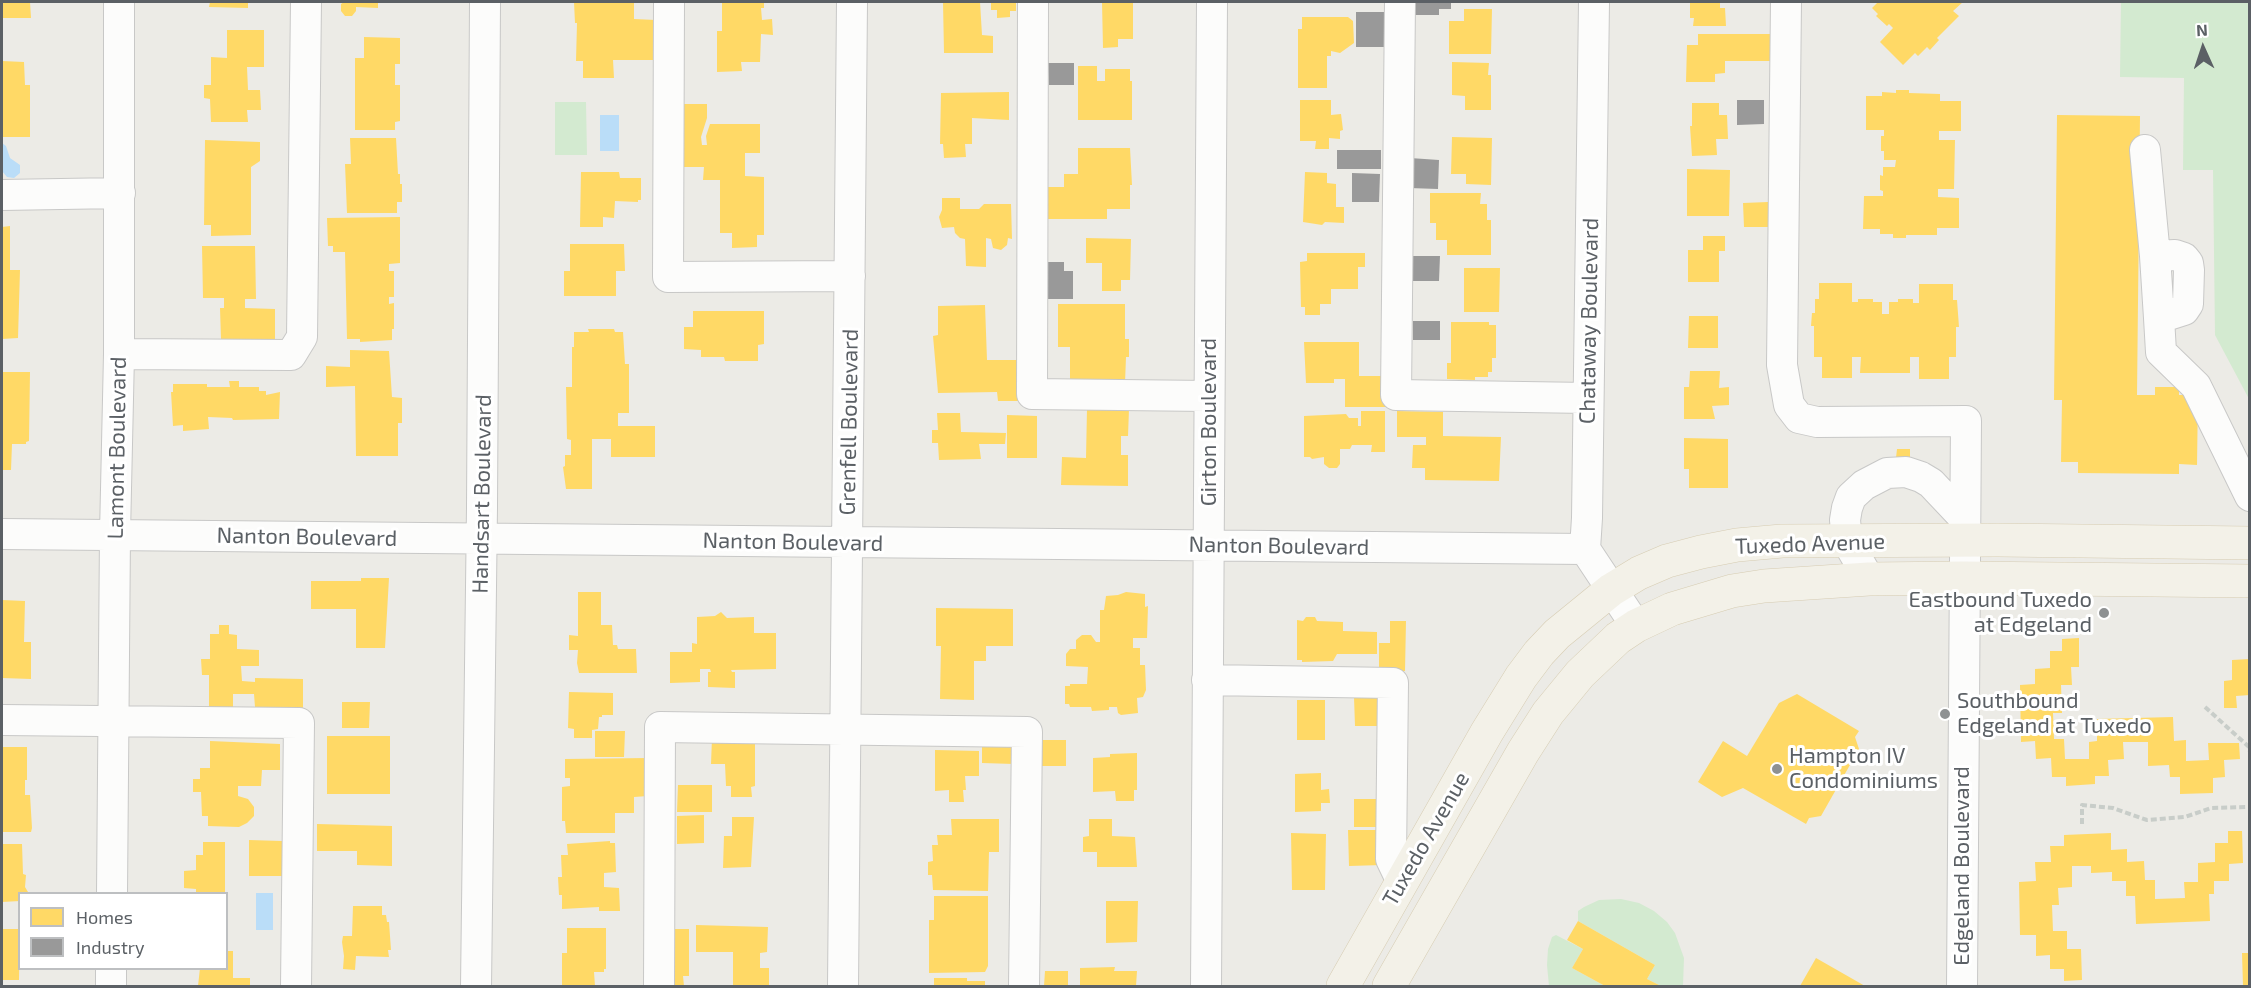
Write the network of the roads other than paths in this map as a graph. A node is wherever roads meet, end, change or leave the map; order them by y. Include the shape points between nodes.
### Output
1 (119, 2) edge
2 (306, 2) edge
3 (485, 2) edge
4 (669, 2) edge
5 (852, 2) edge
6 (1033, 2) edge
7 (1212, 2) edge
8 (1400, 2) edge
9 (1594, 2) edge
10 (1785, 2) edge
11 (2145, 150) dead end
12 (120, 193) junction
13 (2, 195) edge
14 (850, 276) junction
15 (119, 354) junction
16 (1208, 396) junction
17 (1588, 398) junction
18 (2250, 496) edge
19 (1964, 529) junction
20 (2, 534) edge
21 (115, 534) junction
22 (481, 539) junction
23 (1847, 541) junction
24 (847, 543) junction
25 (2250, 543) edge
26 (1208, 545) junction
27 (1585, 549) junction
28 (1964, 578) junction
29 (1869, 579) junction
30 (2250, 581) edge
31 (1611, 590) junction
32 (1636, 626) junction
33 (1207, 680) junction
34 (2, 720) edge
35 (113, 721) junction
36 (846, 730) junction
37 (1402, 882) junction
38 (112, 892) edge
39 (111, 970) edge
40 (111, 987) edge
41 (296, 987) edge
42 (476, 987) edge
43 (659, 987) edge
44 (843, 987) edge
45 (1024, 987) edge
46 (1206, 987) edge
47 (1343, 987) edge
48 (1389, 987) edge
49 (1962, 987) edge

1 - 12 street, Lamont Boulevard
2 - 15 street via 302,337 291,355
3 - 22 street, Handsart Boulevard
4 - 14 street via 668,278
5 - 14 street, Grenfell Boulevard
6 - 16 street via 1032,394
7 - 16 street, Girton Boulevard
8 - 17 street via 1396,395
9 - 17 street, Chataway Boulevard
10 - 19 street, Edgeland Boulevard via 1782,365 1789,405 1799,418 1816,422 1966,421
11 - 18 street via 2155,256 2184,258 2189,270 2188,304 2184,310 2159,318 2161,352 2196,386
12 - 13 street
12 - 15 street, Lamont Boulevard
14 - 24 street, Grenfell Boulevard
15 - 21 street, Lamont Boulevard
16 - 26 street, Girton Boulevard
17 - 27 street, Chataway Boulevard
19 - 23 main road, Tuxedo Avenue
19 - 23 street via 1931,483 1906,472 1887,473 1851,497 1845,520
19 - 25 main road, Tuxedo Avenue
19 - 28 street, Edgeland Boulevard
20 - 21 street, Nanton Boulevard
21 - 22 street, Nanton Boulevard
21 - 35 street, Lamont Boulevard
22 - 24 street, Nanton Boulevard
22 - 42 street, Handsart Boulevard
23 - 29 street
23 - 31 main road, Tuxedo Avenue via 1771,542 1701,552 1639,573
24 - 26 street, Nanton Boulevard
24 - 36 street, Grenfell Boulevard
26 - 27 street, Nanton Boulevard
26 - 33 street, Girton Boulevard
27 - 31 street
28 - 29 main road, Tuxedo Avenue
28 - 30 main road, Tuxedo Avenue
28 - 49 street, Edgeland Boulevard
29 - 32 main road, Tuxedo Avenue via 1732,591 1671,609
31 - 32 street
31 - 37 main road, Tuxedo Avenue via 1557,634 1521,677
32 - 48 main road, Tuxedo Avenue via 1580,674 1548,713
33 - 37 street via 1393,683 1391,859
33 - 46 street, Girton Boulevard
34 - 35 street
35 - 38 street, Lamont Boulevard
35 - 41 street via 299,723
36 - 43 street via 660,727
36 - 44 street, Grenfell Boulevard
36 - 45 street via 1027,732
37 - 47 main road, Tuxedo Avenue
39 - 40 street

